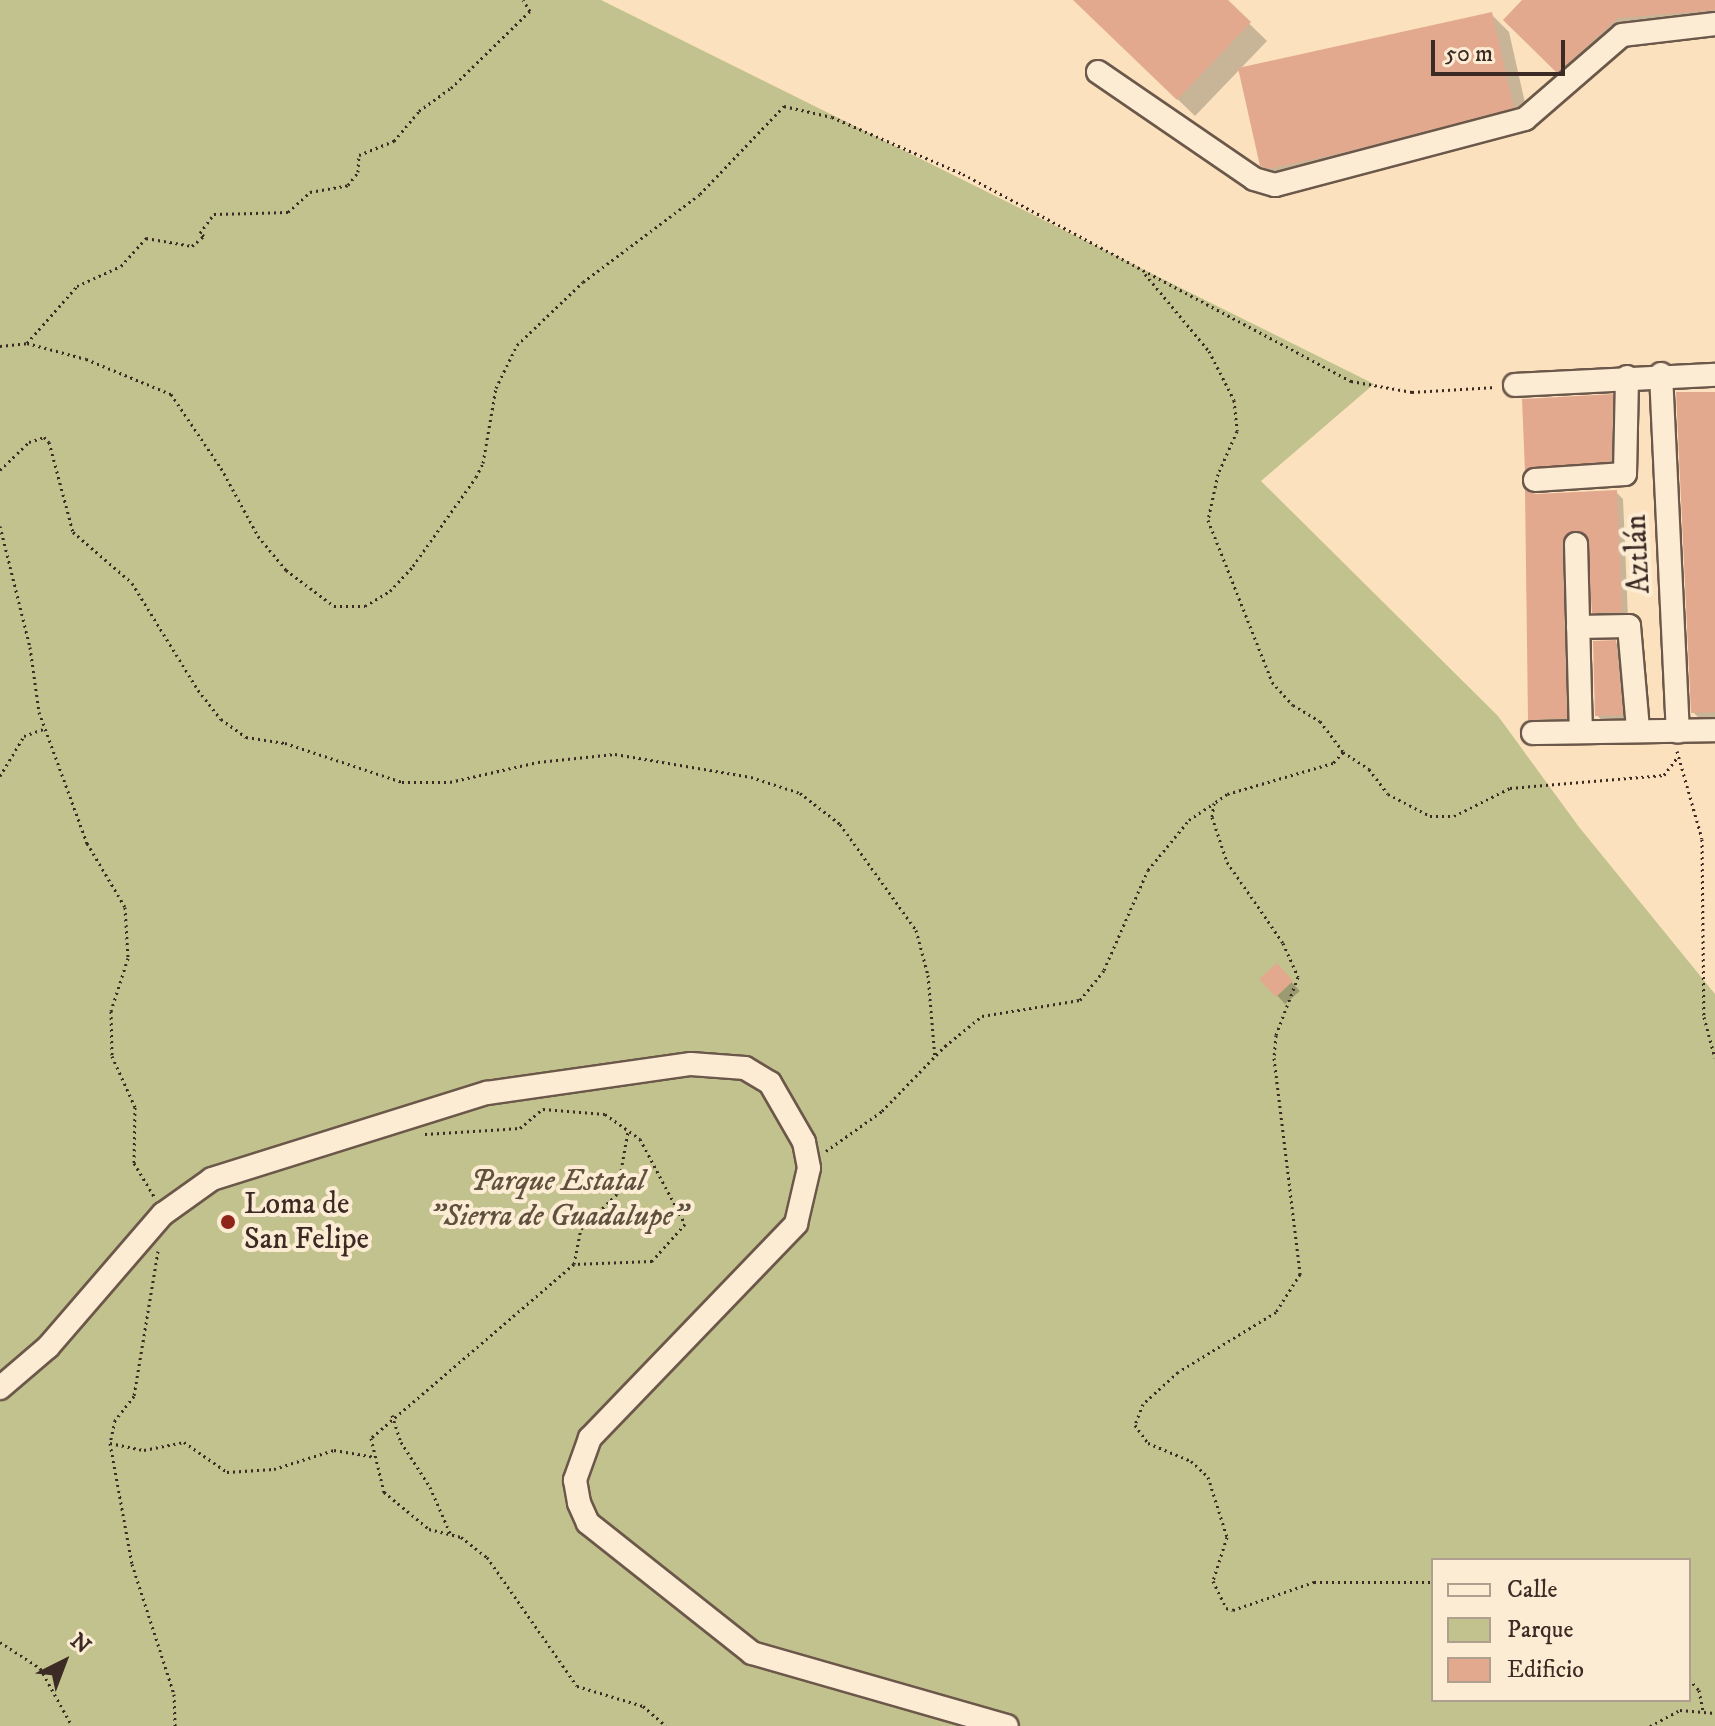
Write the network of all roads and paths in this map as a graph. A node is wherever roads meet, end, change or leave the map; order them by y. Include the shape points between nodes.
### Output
1 (523, 0) edge
2 (1715, 24) edge
3 (1098, 72) dead end
4 (1145, 274) junction
5 (27, 343) junction
6 (0, 346) edge
7 (1661, 374) junction
8 (1715, 375) edge
9 (1627, 377) junction
10 (1515, 385) joint
11 (0, 470) edge
12 (1535, 480) dead end
13 (0, 526) edge
14 (1576, 544) dead end
15 (1578, 627) junction
16 (46, 728) junction
17 (1638, 729) junction
18 (1715, 730) edge
19 (1581, 731) junction
20 (1678, 732) junction
21 (1533, 733) dead end
22 (1343, 752) junction
23 (1677, 758) junction
24 (0, 776) edge
25 (1214, 803) junction
26 (935, 1058) junction
27 (1715, 1058) edge
28 (409, 1117) junction
29 (628, 1131) junction
30 (809, 1168) junction
31 (163, 1214) junction
32 (159, 1244) dead end
33 (574, 1264) junction
34 (0, 1388) edge
35 (392, 1415) junction
36 (110, 1443) junction
37 (375, 1457) junction
38 (450, 1534) junction
39 (1431, 1582) edge
40 (0, 1642) edge
41 (1691, 1681) edge
42 (1703, 1711) junction
43 (1715, 1713) edge
44 (72, 1726) edge
45 (175, 1726) edge
46 (666, 1726) edge
47 (1007, 1726) edge
48 (1650, 1726) edge

1 - 5 path via 530,11 451,88 419,111 394,141 359,155 358,172 348,185 310,192 288,212 214,214 200,233 204,236 192,246 146,238 121,266 77,286
2 - 3 street via 1622,35 1525,119 1275,185 1254,179
4 - 5 path via 923,155 893,147 832,117 784,106 700,194 571,291 517,345 492,403 483,463 459,505 390,591 379,601 349,607 320,599 266,548 171,394 86,359
4 - 10 path via 1351,381 1412,392
4 - 22 path via 1209,351 1234,400 1237,431 1218,474 1208,520 1272,682 1293,705 1320,721
5 - 6 path
7 - 8 street
7 - 9 street
7 - 20 street, Aztlán
9 - 10 street
9 - 12 street, Aztlán via 1625,474
11 - 26 path via 29,442 44,437 49,442 73,532 132,583 198,690 221,719 246,737 285,743 402,782 450,782 538,762 615,754 751,777 800,793 840,824 916,930 928,975
13 - 16 path
14 - 15 street, Aztlán
15 - 17 street, Aztlán via 1629,626
15 - 19 street, Aztlán
16 - 24 path via 24,736
16 - 31 path via 87,843 125,907 128,958 111,1011 112,1056 135,1107 134,1163
17 - 19 street
17 - 20 street
18 - 20 street
19 - 21 street
20 - 23 path
22 - 23 path via 1369,769 1394,798 1438,817 1462,813 1503,791 1533,783 1664,775
22 - 25 path via 1333,763 1248,785
23 - 27 path via 1702,839 1704,1017
25 - 26 path via 1189,820 1148,870 1104,970 1080,1000 990,1012
25 - 39 path via 1212,825 1220,847 1283,943 1298,977 1274,1058 1300,1274 1276,1312 1178,1372 1143,1404 1135,1425 1148,1443 1191,1461 1208,1477 1227,1537 1213,1581 1226,1608 1314,1582
26 - 30 path via 882,1111
28 - 29 path via 425,1134 520,1128 543,1109 605,1114
28 - 30 street via 487,1093 722,1063 745,1068 770,1083 791,1112
28 - 31 street via 212,1179
29 - 33 path via 617,1194 581,1229
29 - 33 path via 640,1139 685,1224 652,1261
30 - 47 street via 796,1224 590,1438 575,1480 579,1503 588,1523 752,1653
31 - 34 street via 48,1347
32 - 36 path via 134,1396 115,1420
33 - 35 path
35 - 37 path via 371,1438
35 - 38 path
36 - 37 path via 144,1450 184,1442 227,1472 274,1469 334,1450
36 - 45 path via 132,1564 174,1694
37 - 38 path via 384,1492 429,1529
38 - 46 path via 487,1557 577,1686 643,1706
40 - 44 path via 40,1668
41 - 42 path via 1699,1690
42 - 43 path
42 - 48 path via 1680,1710

